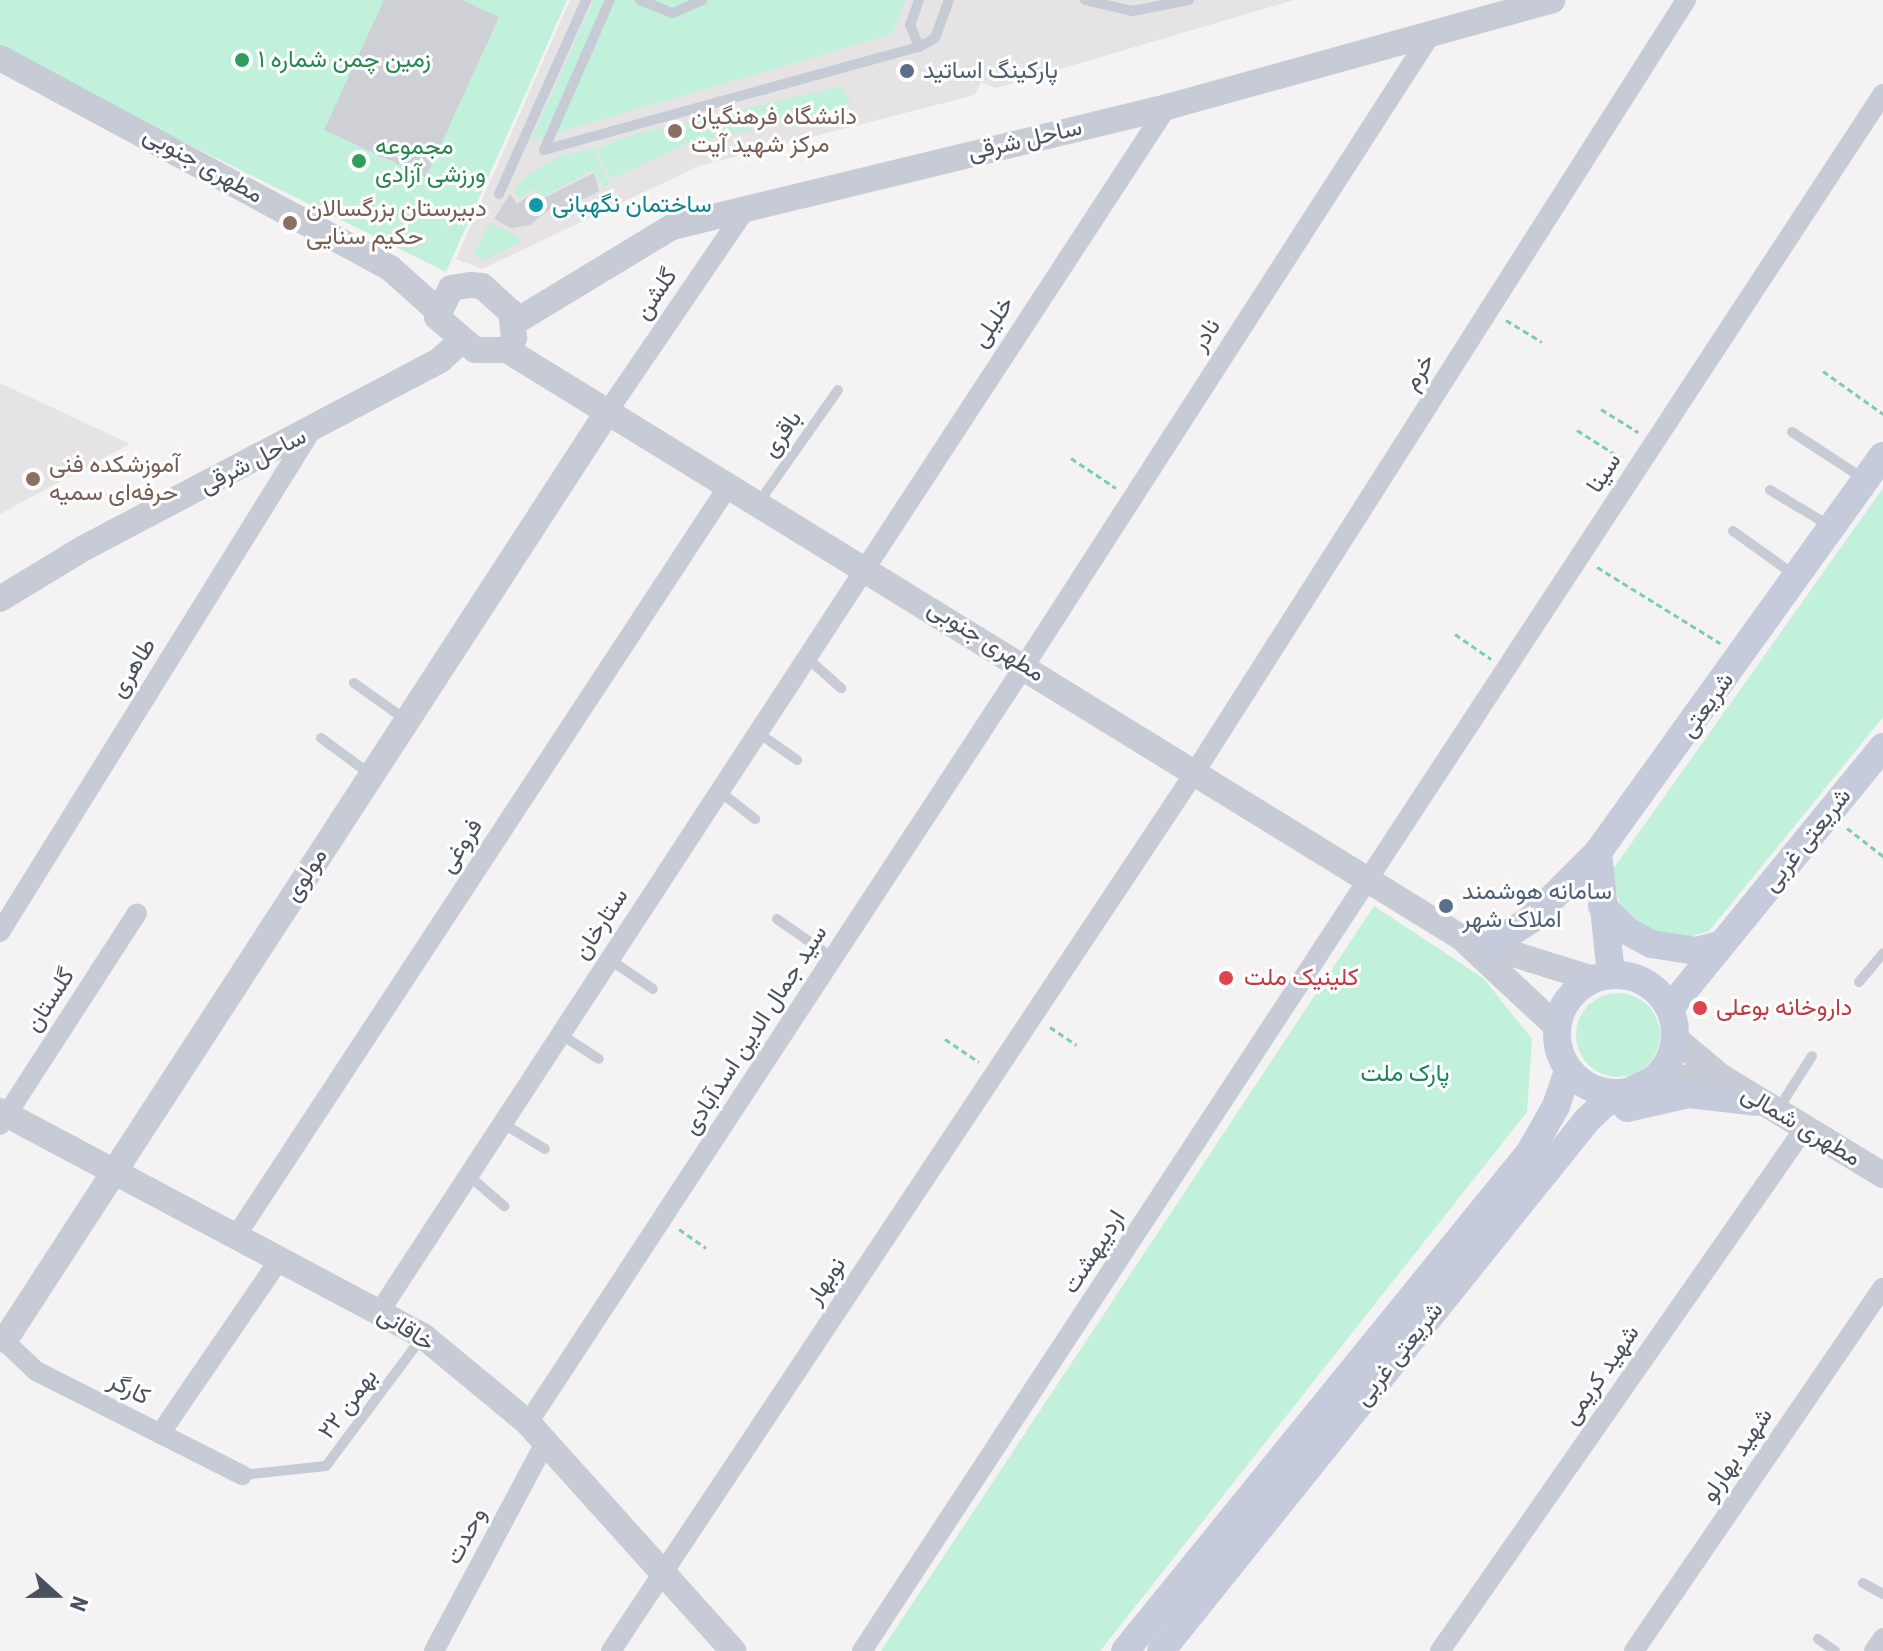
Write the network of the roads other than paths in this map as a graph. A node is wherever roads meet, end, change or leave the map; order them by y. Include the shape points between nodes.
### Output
1 (586, 0) edge
2 (610, 0) edge
3 (640, 0) edge
4 (702, 0) edge
5 (919, 0) edge
6 (949, 0) edge
7 (1189, 0) edge
8 (1552, 0) edge
9 (1686, 0) edge
10 (1092, 1) edge
11 (1140, 5) edge
12 (1431, 34) junction
13 (919, 47) junction
14 (0, 58) edge
15 (1883, 94) edge
16 (1167, 107) junction
17 (499, 194) dead end
18 (748, 206) junction
19 (390, 268) junction
20 (458, 286) junction
21 (437, 310) junction
22 (515, 322) junction
23 (461, 341) junction
24 (507, 350) junction
25 (838, 390) dead end
26 (608, 411) junction
27 (311, 431) junction
28 (1792, 432) dead end
29 (1883, 456) edge
30 (1866, 480) junction
31 (729, 485) junction
32 (1770, 490) dead end
33 (759, 502) junction
34 (1832, 528) junction
35 (1733, 531) dead end
36 (863, 565) junction
37 (1798, 577) junction
38 (0, 599) edge
39 (806, 657) junction
40 (1025, 665) junction
41 (354, 683) dead end
42 (841, 688) dead end
43 (408, 721) junction
44 (757, 732) junction
45 (321, 738) dead end
46 (1883, 747) edge
47 (797, 760) dead end
48 (1195, 772) junction
49 (372, 775) junction
50 (719, 791) junction
51 (755, 819) dead end
52 (1598, 852) junction
53 (1368, 881) junction
54 (1602, 906) junction
55 (137, 913) dead end
56 (777, 919) dead end
57 (0, 932) edge
58 (1462, 938) junction
59 (1722, 944) junction
60 (1491, 945) junction
61 (1883, 953) edge
62 (833, 958) junction
63 (609, 959) junction
64 (1602, 977) junction
65 (1859, 982) dead end
66 (653, 989) dead end
67 (1670, 1008) junction
68 (1557, 1027) junction
69 (560, 1034) junction
70 (1675, 1038) junction
71 (1812, 1056) dead end
72 (599, 1059) dead end
73 (1569, 1069) junction
74 (1720, 1076) junction
75 (1655, 1079) junction
76 (1629, 1091) junction
77 (1766, 1107) junction
78 (2, 1117) edge
79 (1588, 1119) junction
80 (502, 1123) junction
81 (1804, 1129) junction
82 (545, 1149) dead end
83 (111, 1171) junction
84 (468, 1175) junction
85 (1883, 1175) edge
86 (504, 1206) dead end
87 (236, 1236) junction
88 (280, 1259) junction
89 (1883, 1288) edge
90 (380, 1311) junction
91 (423, 1336) junction
92 (3, 1338) edge
93 (528, 1423) junction
94 (160, 1434) junction
95 (544, 1445) junction
96 (242, 1475) joint
97 (662, 1575) junction
98 (1863, 1583) dead end
99 (1883, 1594) edge
100 (1883, 1638) edge
101 (1818, 1639) dead end
102 (434, 1651) edge
103 (611, 1651) edge
104 (732, 1651) edge
105 (862, 1651) edge
106 (1125, 1651) edge
107 (1161, 1651) edge
108 (1440, 1651) edge
109 (1634, 1651) edge
110 (1835, 1651) edge
111 (1874, 1651) edge

1 - 17 lane
2 - 13 lane via 544,150
3 - 4 lane via 673,13
5 - 13 lane via 910,25
6 - 13 lane via 935,38
7 - 11 lane
8 - 12 street, ساحل شرقی
9 - 48 street, خرم
10 - 11 lane
12 - 16 street, ساحل شرقی
12 - 40 street, نادر
14 - 19 street, مطهری جنوبی
15 - 53 street, سینا
16 - 18 street, ساحل شرقی
16 - 36 street, خلیلی
18 - 22 street, ساحل شرقی via 672,227
18 - 26 street, گلشن
19 - 20 street
19 - 21 street, مطهری جنوبی
20 - 21 street
20 - 22 street via 482,286 504,303
21 - 23 street via 437,317
22 - 24 street
23 - 24 street via 485,353
23 - 27 street, ساحل شرقی via 440,360
24 - 26 street, مطهری جنوبی
25 - 33 lane, باقری
26 - 31 street, مطهری جنوبی
26 - 43 street, مولوی
27 - 38 street, ساحل شرقی via 84,548
27 - 57 street, طاهری
28 - 30 lane
29 - 30 main road, شریعتی
30 - 34 main road, شریعتی
31 - 33 street, مطهری جنوبی
31 - 87 street, فروغی
32 - 34 lane
33 - 36 street, مطهری جنوبی
34 - 37 main road, شریعتی
35 - 37 lane
36 - 39 street, ستارخان
36 - 40 street, مطهری جنوبی
37 - 52 main road, شریعتی
39 - 42 lane
39 - 44 street, ستارخان
40 - 48 street, مطهری جنوبی
40 - 62 street, سید جمال الدین اسدآبادی
41 - 43 lane
43 - 49 street, مولوی
44 - 47 lane
44 - 50 street, ستارخان
45 - 49 lane
46 - 59 main road, شریعتی غربی
48 - 53 street, مطهری جنوبی
48 - 97 street, نوبهار
49 - 83 street, مولوی
50 - 51 lane
50 - 63 street, ستارخان
52 - 54 main road
52 - 60 main road, شریعتی via 1530,920
53 - 58 street, مطهری جنوبی
53 - 105 street, اردیبهشت
54 - 59 main road via 1627,931 1651,944 1697,951
54 - 64 main road
55 - 78 street, گلستان
56 - 62 lane
58 - 60 street
58 - 68 street
59 - 67 main road, شریعتی غربی
60 - 64 street
61 - 65 lane
62 - 93 street, سید جمال الدین اسدآبادی
63 - 66 lane
63 - 69 street, ستارخان
64 - 67 main road via 1646,982
64 - 68 main road via 1568,1000
67 - 70 main road
68 - 73 main road
69 - 72 lane
69 - 80 street, ستارخان
70 - 74 street, مطهری شمالی
70 - 75 main road
71 - 77 lane
73 - 76 main road via 1596,1089
73 - 106 main road, شریعتی غربی via 1530,1152
74 - 75 street
74 - 77 street, مطهری شمالی
75 - 76 main road, شریعتی غربی
76 - 79 main road, شریعتی غربی
77 - 79 main road via 1689,1094
77 - 81 street, مطهری شمالی
78 - 83 street, خاقانی
79 - 107 main road, شریعتی غربی
80 - 82 lane
80 - 84 street, ستارخان
81 - 85 street, مطهری شمالی
81 - 108 street, شهید کریمی
83 - 87 street, خاقانی
83 - 92 street, مولوی
84 - 86 lane
84 - 90 street, ستارخان
87 - 88 street, خاقانی
88 - 90 street, خاقانی
88 - 94 street
89 - 109 street, شهید بهارلو
90 - 91 street, خاقانی
91 - 93 street, خاقانی
91 - 96 lane, ۲۲ بهمن via 326,1466
92 - 94 street, کارگر via 36,1371
93 - 95 street, خاقانی
94 - 96 street, کارگر
95 - 97 street, خاقانی
95 - 102 street, وحدت
97 - 103 street, نوبهار
97 - 104 street, خاقانی
98 - 99 lane
100 - 111 street
101 - 110 lane

